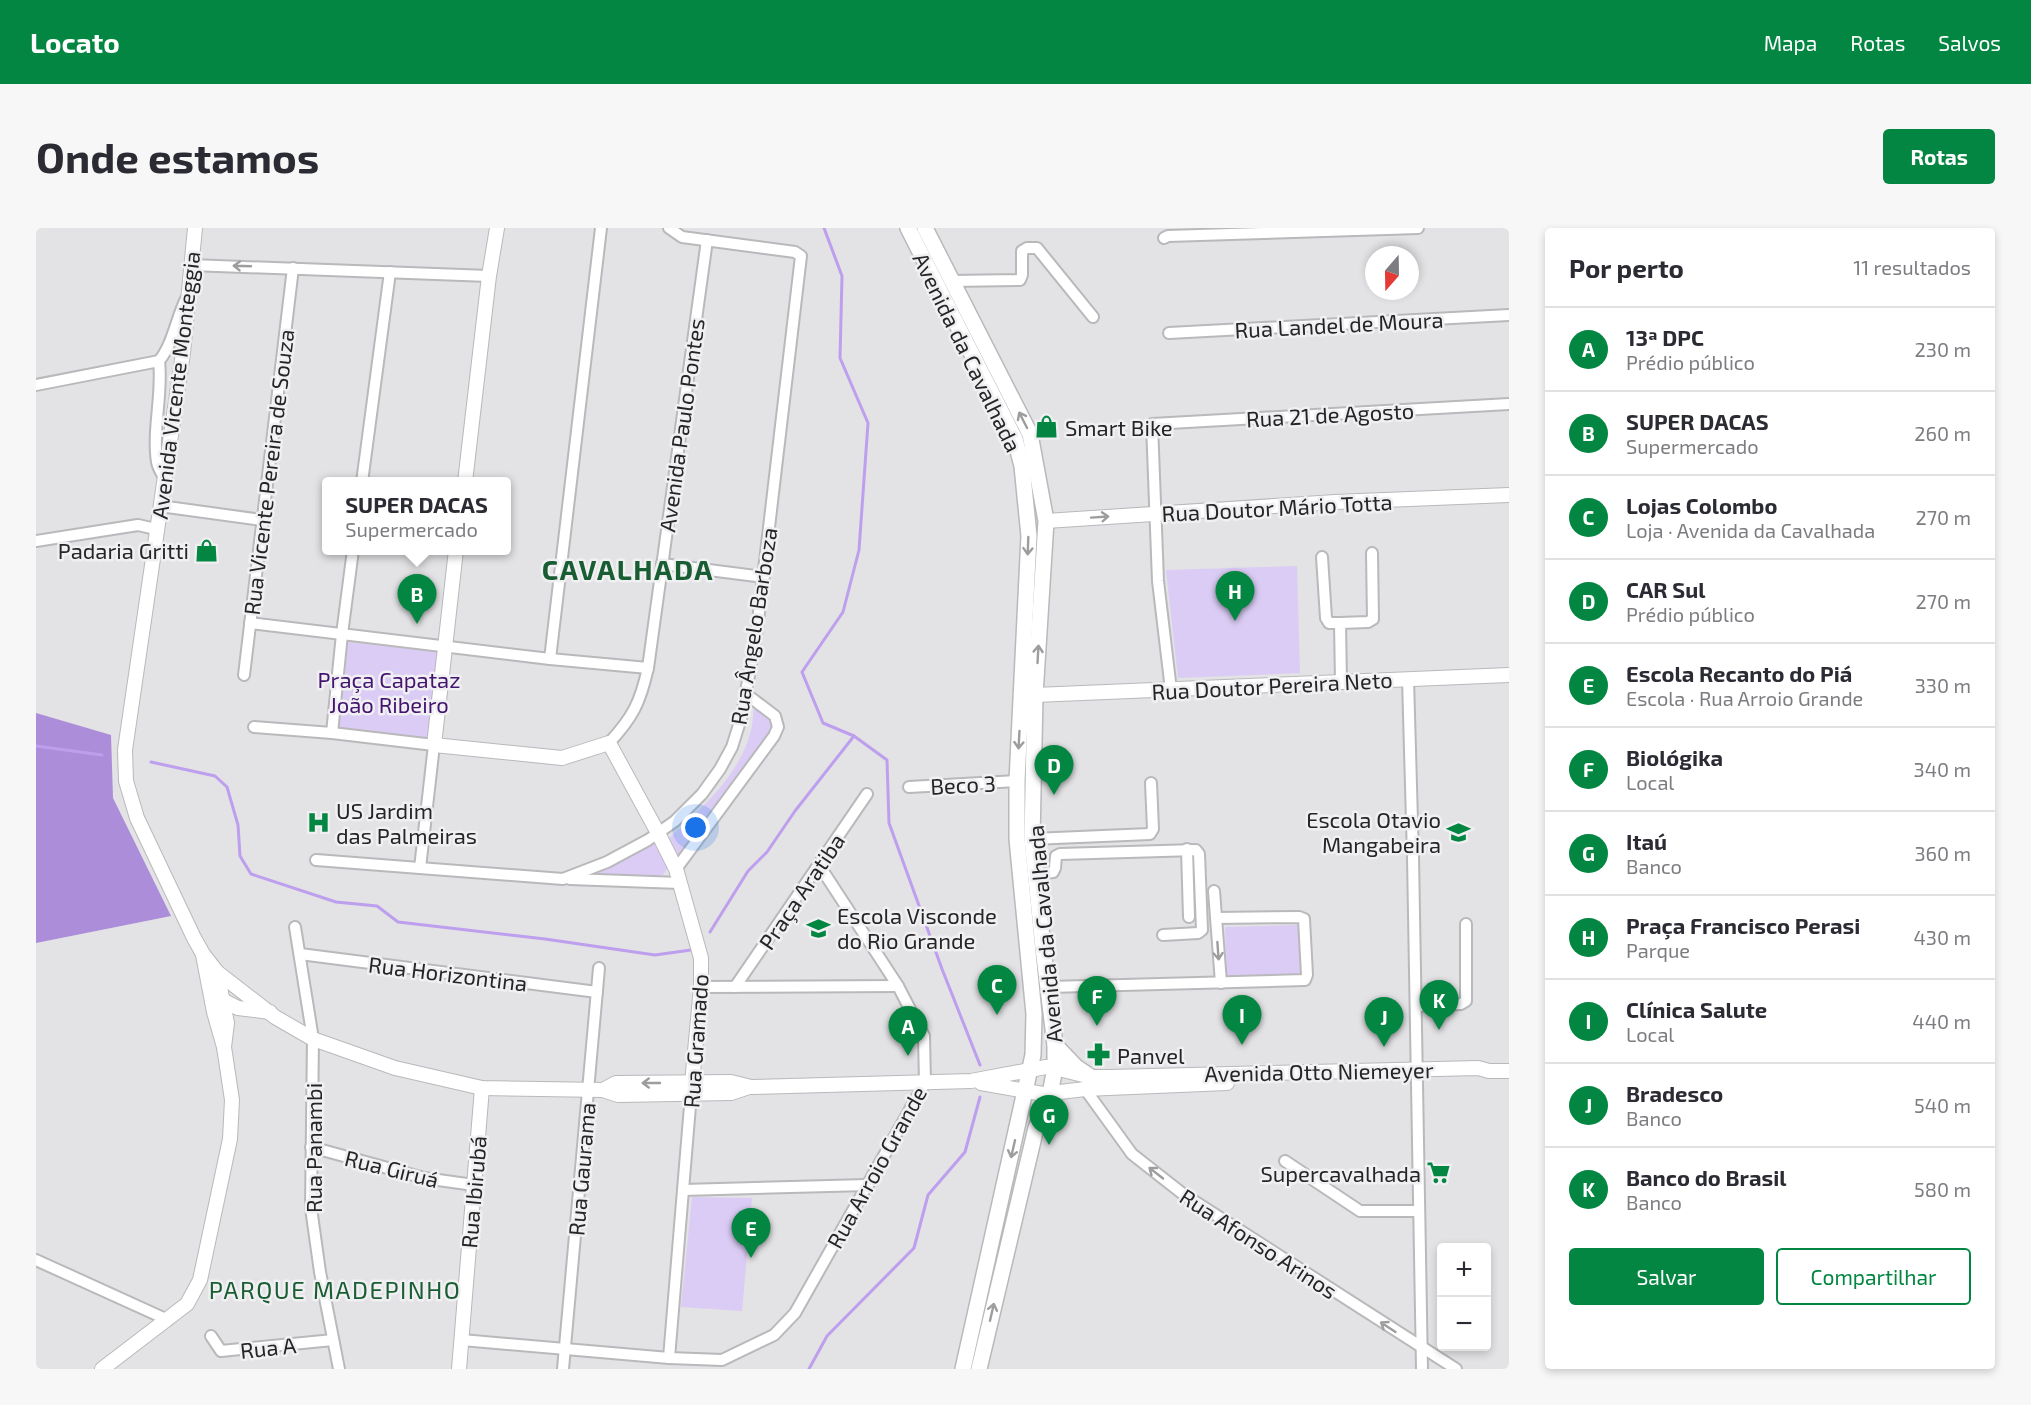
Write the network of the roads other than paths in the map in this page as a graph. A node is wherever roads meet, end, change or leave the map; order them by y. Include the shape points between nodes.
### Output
1 (195, 228) edge
2 (497, 228) edge
3 (601, 228) edge
4 (669, 228) edge
5 (908, 228) edge
6 (925, 228) edge
7 (1418, 228) edge
8 (1164, 238) dead end
9 (707, 240) junction
10 (191, 265) junction
11 (293, 268) junction
12 (390, 272) junction
13 (489, 276) junction
14 (952, 282) junction
15 (188, 295) junction
16 (1509, 315) edge
17 (1094, 317) dead end
18 (1168, 333) dead end
19 (159, 361) junction
20 (36, 385) edge
21 (1509, 405) edge
22 (1022, 466) junction
23 (363, 477) edge
24 (466, 477) edge
25 (165, 480) junction
26 (1509, 495) edge
27 (160, 506) junction
28 (1155, 514) junction
29 (262, 520) junction
30 (1046, 521) junction
31 (156, 529) junction
32 (36, 541) edge
33 (1372, 553) dead end
34 (352, 555) edge
35 (455, 555) edge
36 (1322, 557) dead end
37 (662, 564) junction
38 (764, 577) junction
39 (1340, 623) junction
40 (250, 624) junction
41 (342, 634) junction
42 (445, 646) junction
43 (550, 659) junction
44 (648, 668) junction
45 (244, 675) dead end
46 (1509, 675) edge
47 (1408, 679) junction
48 (1341, 682) junction
49 (1171, 690) junction
50 (746, 694) junction
51 (1035, 695) junction
52 (255, 727) dead end
53 (332, 733) junction
54 (609, 743) junction
55 (434, 745) junction
56 (1017, 782) junction
57 (1151, 783) dead end
58 (909, 787) dead end
59 (867, 794) dead end
60 (658, 833) junction
61 (1032, 839) junction
62 (1187, 849) junction
63 (316, 860) dead end
64 (819, 865) junction
65 (420, 868) junction
66 (675, 869) junction
67 (1036, 874) junction
68 (563, 879) junction
69 (680, 883) junction
70 (1214, 891) dead end
71 (1189, 917) dead end
72 (1216, 918) junction
73 (1466, 924) dead end
74 (295, 927) dead end
75 (1163, 934) dead end
76 (300, 954) junction
77 (599, 968) dead end
78 (212, 973) junction
79 (1221, 983) junction
80 (898, 986) junction
81 (701, 987) junction
82 (735, 987) junction
83 (1049, 987) junction
84 (597, 992) junction
85 (249, 995) junction
86 (224, 1002) junction
87 (1416, 1005) junction
88 (263, 1012) junction
89 (223, 1032) junction
90 (313, 1039) junction
91 (1055, 1045) junction
92 (1055, 1068) junction
93 (1031, 1070) junction
94 (1509, 1071) edge
95 (1417, 1073) junction
96 (971, 1081) junction
97 (925, 1083) junction
98 (1088, 1083) junction
99 (482, 1088) junction
100 (691, 1089) junction
101 (588, 1091) junction
102 (1026, 1091) junction
103 (1050, 1094) junction
104 (311, 1147) junction
105 (1285, 1161) dead end
106 (474, 1185) junction
107 (868, 1185) junction
108 (683, 1190) junction
109 (1419, 1211) junction
110 (36, 1260) edge
111 (168, 1320) junction
112 (211, 1336) dead end
113 (333, 1340) junction
114 (462, 1340) junction
115 (1422, 1349) junction
116 (565, 1350) junction
117 (669, 1358) junction
118 (102, 1369) edge
119 (339, 1369) edge
120 (459, 1369) edge
121 (563, 1369) edge
122 (963, 1369) edge
123 (979, 1369) edge
124 (1422, 1369) edge
125 (1456, 1369) edge

1 - 10 main road, Avenida Vicente Monteggia
2 - 13 main road
3 - 43 street
4 - 9 street via 682,237
5 - 22 main road, Avenida da Cavalhada via 1015,439
6 - 14 main road, Avenida da Cavalhada
7 - 8 street
9 - 37 street, Avenida Paulo Pontes
9 - 38 street, Rua Ângelo Barboza via 800,254
11 -> 10 street
10 - 15 main road, Avenida Vicente Monteggia
11 - 12 street
11 - 29 street, Rua Vicente Pereira de Souza
12 - 13 street
12 - 23 street
13 - 24 main road
14 - 17 street via 1020,280 1022,251 1037,248
30 -> 14 main road, Avenida da Cavalhada via 1030,434
15 - 19 street via 166,353
15 - 25 main road, Avenida Vicente Monteggia
16 - 18 street, Rua Landel de Moura
19 - 20 street
19 - 25 street via 158,464
21 - 28 street, Rua 21 de Agosto via 1152,424
22 - 30 main road via 1031,504
22 -> 56 main road, Avenida da Cavalhada via 1029,536
25 - 27 main road, Avenida Vicente Monteggia
26 - 28 main road, Rua Doutor Mário Totta
27 - 29 street
27 - 31 main road, Avenida Vicente Monteggia
30 -> 28 main road, Rua Doutor Mário Totta
28 - 49 street via 1158,582
29 - 40 street, Rua Vicente Pereira de Souza
51 -> 30 main road, Avenida da Cavalhada
31 - 32 street via 138,525
31 - 78 main road, Avenida Vicente Monteggia via 125,750 126,782 137,818
33 - 39 street via 1373,619
34 - 41 street
35 - 42 main road
36 - 39 street via 1326,618 1329,623
37 - 38 street
37 - 44 street, Avenida Paulo Pontes
38 - 50 street, Rua Ângelo Barboza
39 - 48 street
40 - 41 street
40 - 45 street, Rua Vicente Pereira de Souza
41 - 42 street
41 - 53 street
42 - 43 street
42 - 55 main road
43 - 44 street
44 - 54 street, Avenida Paulo Pontes via 641,698 627,723
46 - 47 main road, Rua Doutor Pereira Neto
47 - 48 main road, Rua Doutor Pereira Neto
47 - 87 street
48 - 49 main road, Rua Doutor Pereira Neto
49 - 51 main road, Rua Doutor Pereira Neto
50 - 60 street, Rua Ângelo Barboza via 732,747 720,769 700,796
50 - 66 street via 775,716 778,727
51 - 61 main road, Avenida da Cavalhada
52 - 53 street
53 - 55 street
54 - 55 main road via 562,758
54 - 60 main road, Rua Gramado
55 - 65 street
56 - 58 street, Beco 3
56 - 93 main road, Avenida da Cavalhada via 1017,839 1034,1014
57 - 61 street via 1150,834
59 - 64 street, Praça Aratiba
60 - 66 main road, Rua Gramado
60 - 68 street, Rua Ângelo Barboza via 602,864
61 - 67 main road, Avenida da Cavalhada
62 - 67 street via 1060,854 1056,856 1053,872
62 - 71 street
62 - 75 street via 1199,854 1202,930
63 - 65 street, Rua Ângelo Barboza
64 - 80 street, Rua Arroio Grande
64 - 82 street, Praça Aratiba
65 - 68 street, Rua Ângelo Barboza
66 - 69 main road, Rua Gramado
67 - 83 main road, Avenida da Cavalhada
68 - 69 street
69 - 81 main road, Rua Gramado via 700,958
70 - 72 street
72 -> 79 street
72 - 79 street via 1304,919 1305,980
73 - 87 street via 1466,1001
74 - 76 street, Rua Panambi
76 - 84 street, Rua Horizontina
76 - 90 street, Rua Panambi
77 - 84 street, Rua Gaurama
78 - 85 main road, Avenida Otto Niemeyer
78 - 86 main road via 218,998
78 - 89 main road, Avenida Vicente Monteggia
79 - 83 street
80 - 82 street, Praça Aratiba
80 - 97 street, Rua Arroio Grande via 924,1036
81 - 82 street, Praça Aratiba
81 - 100 main road, Rua Gramado
83 - 91 main road, Avenida da Cavalhada
84 - 101 street, Rua Gaurama
85 - 86 main road via 232,993
85 - 88 main road, Avenida Otto Niemeyer
86 - 88 main road, Avenida Otto Niemeyer
86 - 89 main road via 220,1008
87 - 95 street
88 - 89 main road via 238,1020
88 - 90 main road, Avenida Otto Niemeyer
89 - 111 main road, Avenida Vicente Monteggia via 231,1100 228,1149 200,1280 187,1304
90 - 99 main road, Avenida Otto Niemeyer via 395,1068
90 - 104 street, Rua Panambi
91 - 92 main road, Avenida da Cavalhada
91 - 98 main road
92 - 93 main road, Avenida Otto Niemeyer
92 - 98 main road, Avenida Otto Niemeyer
92 - 103 main road, Avenida da Cavalhada
93 - 96 main road, Avenida Otto Niemeyer
93 - 102 main road, Avenida da Cavalhada
94 - 95 main road, Avenida Otto Niemeyer via 1478,1068
95 - 98 main road, Avenida Otto Niemeyer
95 - 109 street
96 - 97 main road, Avenida Otto Niemeyer
96 - 102 main road, Avenida Otto Niemeyer
97 - 100 main road, Avenida Otto Niemeyer via 751,1087 731,1082
97 - 107 street, Rua Arroio Grande
98 - 103 main road, Avenida Otto Niemeyer
115 -> 98 street, Rua Afonso Arinos via 1183,1194 1132,1154
99 - 101 main road, Avenida Otto Niemeyer
99 - 106 main road, Rua Ibirubá
100 - 101 main road, Avenida Otto Niemeyer via 616,1083 603,1090
100 - 108 street, Rua Gramado
101 - 116 street, Rua Gaurama
102 - 103 main road, Avenida Otto Niemeyer
102 -> 122 main road, Avenida da Cavalhada
123 -> 103 main road, Avenida da Cavalhada via 1036,1128
104 - 106 street, Rua Giruá via 424,1178
104 - 113 street, Rua Panambi via 311,1208
105 - 109 street via 1360,1211
106 - 114 main road, Rua Ibirubá
107 - 108 street
107 - 117 street, Rua Arroio Grande via 795,1313 774,1335 722,1360
108 - 117 street, Rua Gramado
109 - 115 street
110 - 111 street
111 - 118 main road, Avenida Vicente Monteggia
112 - 113 street, Rua A via 221,1352
113 - 119 street, Rua Panambi
114 - 116 street, Rua Arroio Grande
114 - 120 main road, Rua Ibirubá
115 - 124 street
115 - 125 street, Rua Afonso Arinos
116 - 117 street, Rua Arroio Grande
116 - 121 street, Rua Gaurama

